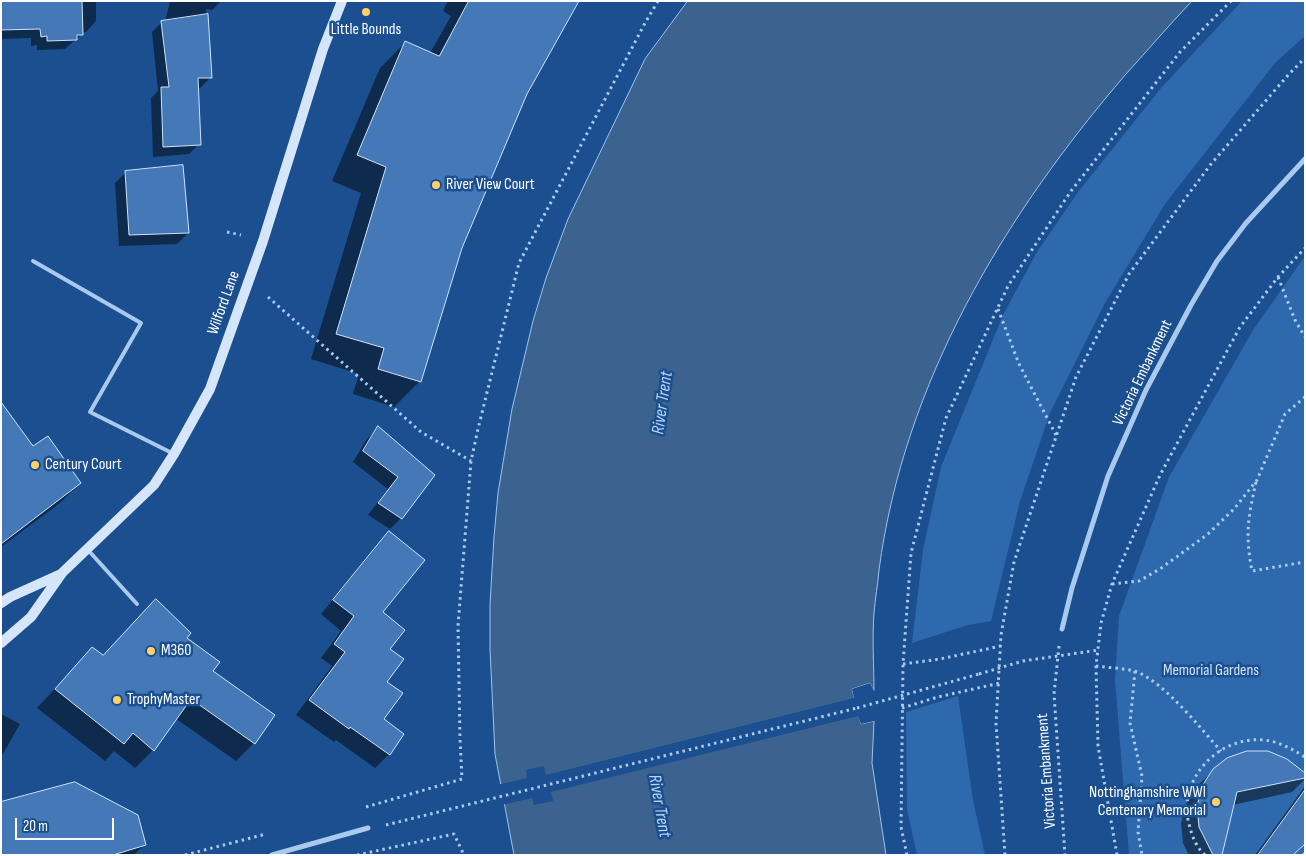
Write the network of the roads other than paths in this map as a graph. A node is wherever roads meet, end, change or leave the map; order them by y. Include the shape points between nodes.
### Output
1 (342, 1) edge
2 (1305, 159) edge
3 (33, 261) dead end
4 (174, 454) junction
5 (87, 550) junction
6 (62, 573) junction
7 (1, 603) edge
8 (137, 604) dead end
9 (1062, 629) dead end
10 (1, 643) edge
11 (368, 828) dead end
12 (272, 855) edge

1 - 4 main road, Wilford Lane via 323,50 263,241 210,389
2 - 9 street, Victoria Embankment via 1246,223 1217,261 1146,390 1108,476
3 - 4 lane via 141,323 90,412
4 - 5 main road, Wilford Lane via 154,485
5 - 6 main road, Wilford Lane
5 - 8 lane
6 - 7 main road, Wilford Lane
6 - 10 main road, Wilford Lane via 31,617
11 - 12 street

